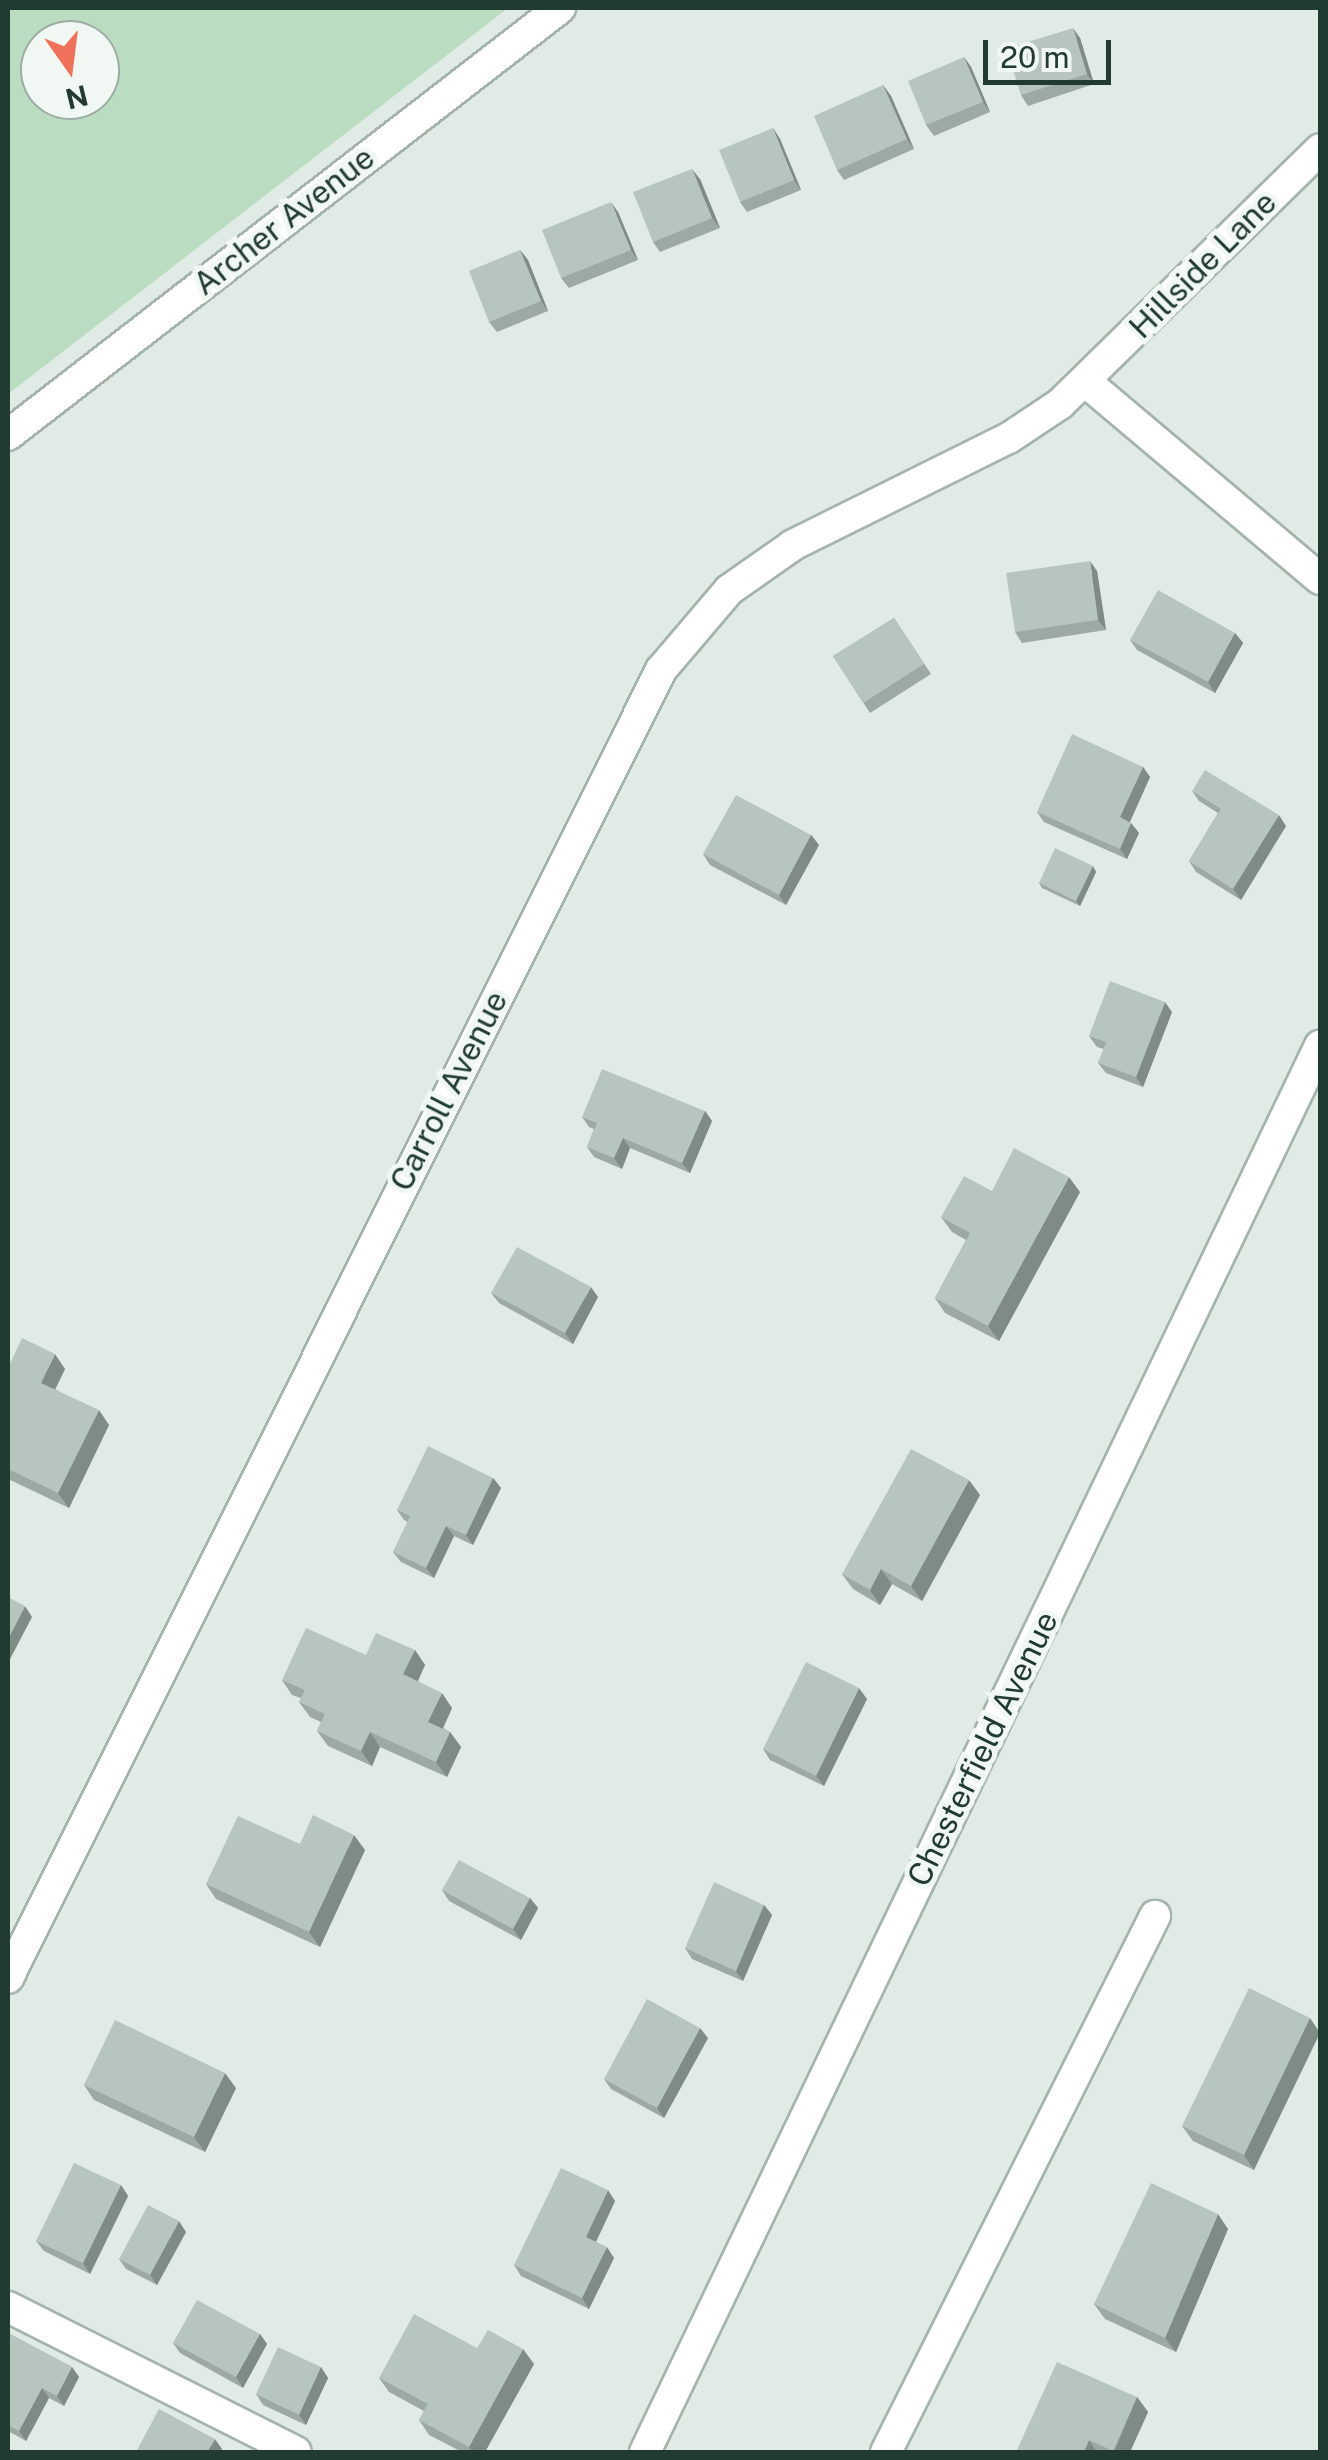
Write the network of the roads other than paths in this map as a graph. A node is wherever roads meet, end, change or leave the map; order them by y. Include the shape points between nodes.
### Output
1 (560, 8) edge
2 (1320, 148) edge
3 (1086, 382) junction
4 (8, 435) edge
5 (1320, 579) edge
6 (1320, 1046) edge
7 (1155, 1916) dead end
8 (8, 1978) edge
9 (8, 2308) edge
10 (296, 2452) edge
11 (645, 2452) edge
12 (886, 2452) edge

1 - 4 street, Archer Avenue
2 - 3 street, Hillside Lane
3 - 5 street
3 - 8 street, Carroll Avenue via 1009,438 793,544 728,590 661,670
6 - 11 street, Chesterfield Avenue
7 - 12 street
9 - 10 street

